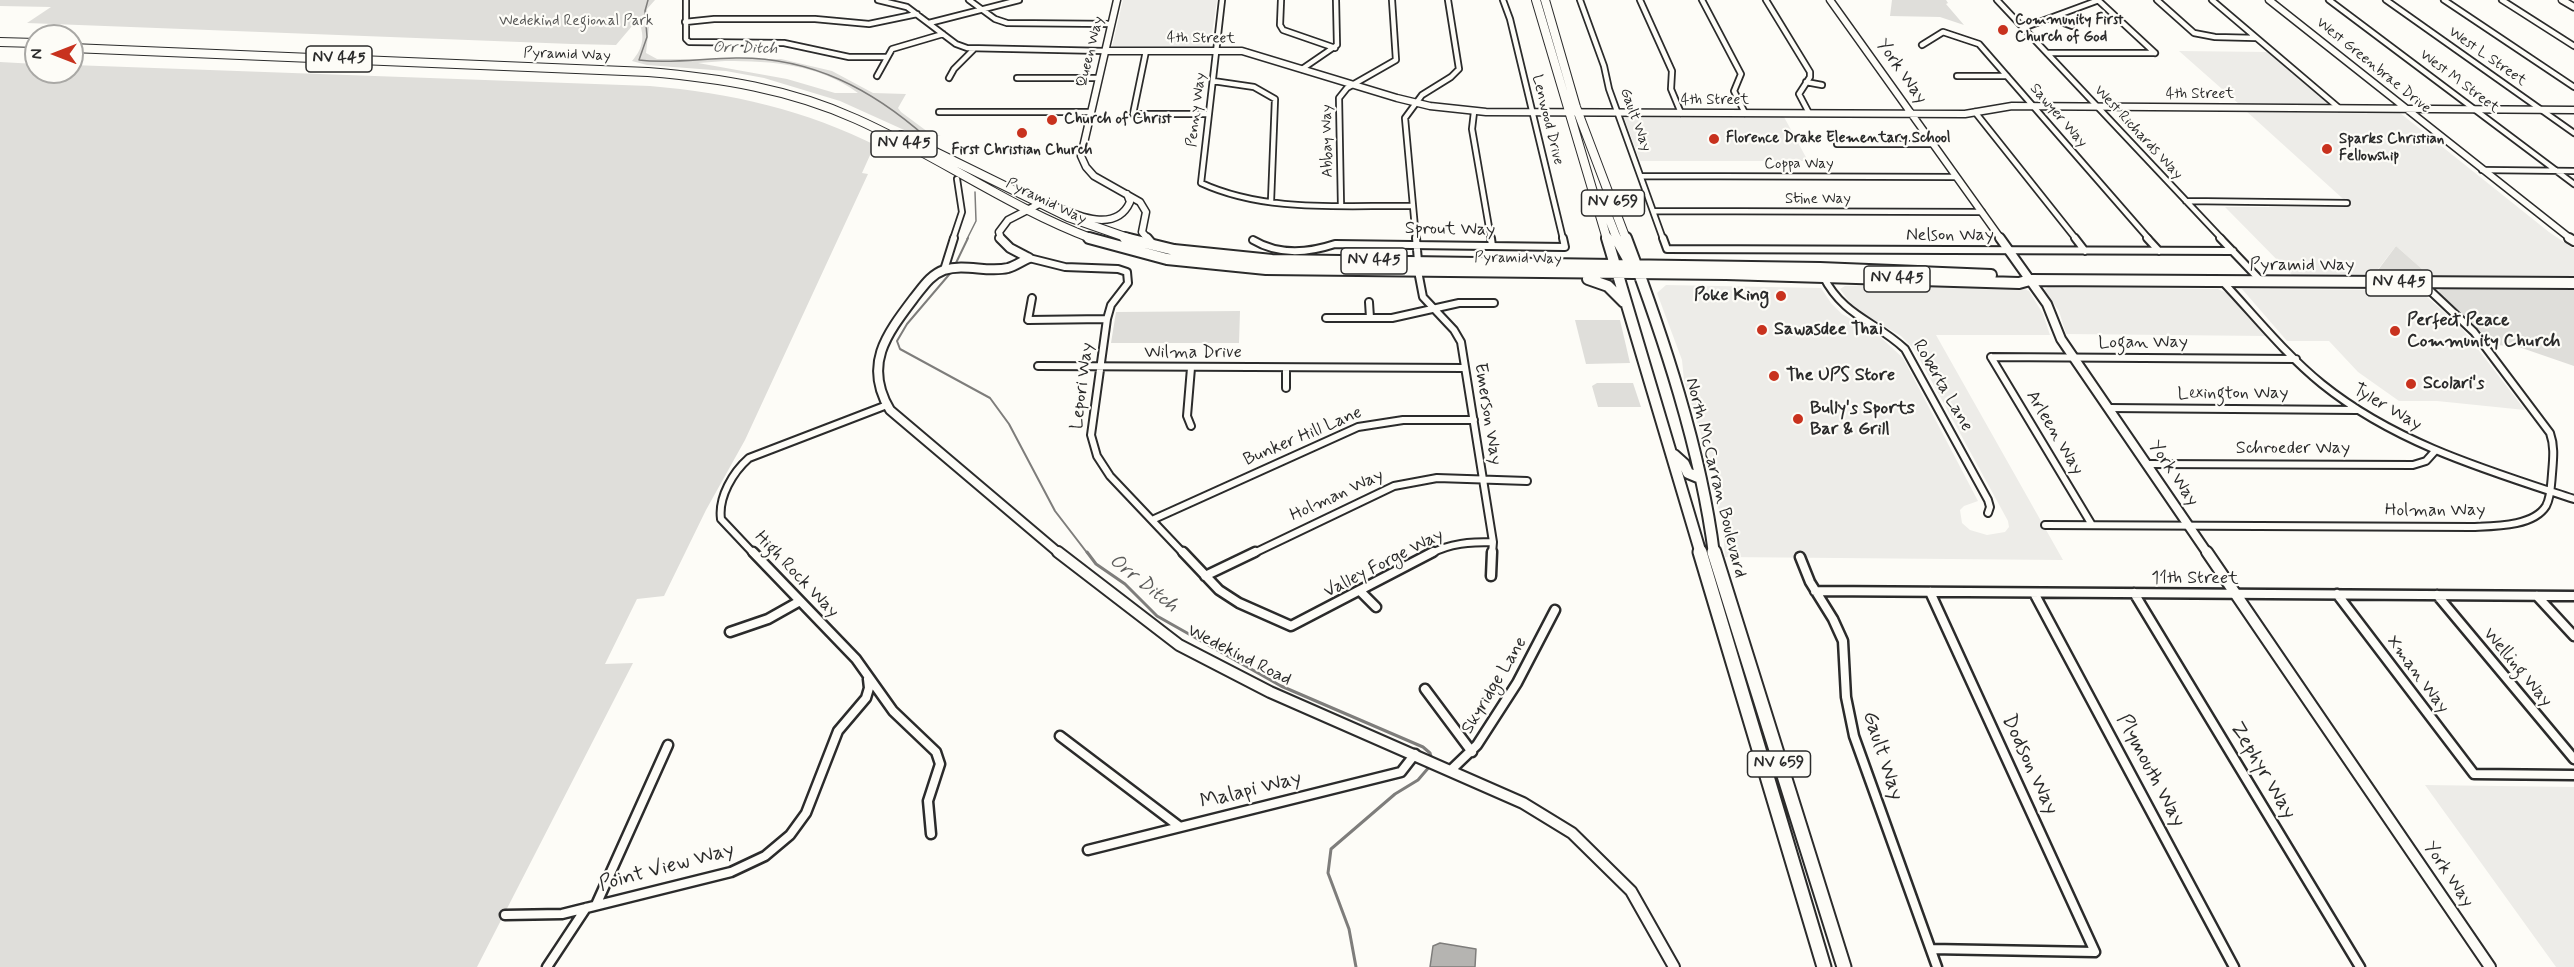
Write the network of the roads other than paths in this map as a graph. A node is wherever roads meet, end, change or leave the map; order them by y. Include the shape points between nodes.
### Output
1 (686, 0) edge
2 (879, 0) edge
3 (969, 0) edge
4 (1019, 0) edge
5 (1117, 0) edge
6 (1222, 0) edge
7 (1281, 0) edge
8 (1336, 0) edge
9 (1392, 0) edge
10 (1448, 0) edge
11 (1503, 0) edge
12 (1536, 0) edge
13 (1545, 0) edge
14 (1580, 0) edge
15 (1640, 0) edge
16 (1702, 0) edge
17 (1766, 0) edge
18 (1830, 0) edge
19 (1997, 0) edge
20 (2098, 0) edge
21 (2157, 0) edge
22 (2212, 0) edge
23 (2269, 0) edge
24 (2329, 0) edge
25 (2386, 0) edge
26 (2444, 0) edge
27 (2502, 0) edge
28 (2562, 0) edge
29 (2574, 8) edge
30 (982, 9) junction
31 (917, 14) junction
32 (2050, 18) junction
33 (686, 22) junction
34 (929, 23) junction
35 (1112, 24) junction
36 (2072, 26) dead end
37 (2023, 28) junction
38 (943, 34) junction
39 (2256, 38) junction
40 (0, 43) edge
41 (24, 44) edge
42 (1922, 45) dead end
43 (84, 46) edge
44 (2574, 46) edge
45 (84, 47) edge
46 (1335, 48) junction
47 (974, 49) junction
48 (1217, 50) junction
49 (1105, 51) junction
50 (1146, 51) junction
51 (2047, 53) junction
52 (886, 57) junction
53 (1302, 69) junction
54 (877, 76) dead end
55 (1957, 76) dead end
56 (2007, 76) junction
57 (949, 78) dead end
58 (1017, 78) dead end
59 (1098, 78) junction
60 (1213, 81) junction
61 (1806, 82) junction
62 (1352, 85) junction
63 (1822, 85) dead end
64 (2574, 87) edge
65 (1415, 103) junction
66 (2034, 106) junction
67 (2097, 107) junction
68 (2339, 108) junction
69 (2404, 108) junction
70 (2474, 109) junction
71 (2541, 110) junction
72 (2574, 110) edge
73 (939, 112) dead end
74 (1090, 112) junction
75 (1474, 112) junction
76 (1975, 112) junction
77 (1533, 113) junction
78 (1569, 113) junction
79 (1579, 113) junction
80 (1617, 113) junction
81 (1681, 113) junction
82 (1745, 113) junction
83 (1809, 113) junction
84 (1209, 114) junction
85 (1911, 114) junction
86 (2574, 133) edge
87 (1837, 144) dead end
88 (1933, 144) junction
89 (2482, 170) junction
90 (2556, 171) junction
91 (2574, 171) edge
92 (1641, 176) junction
93 (1956, 177) junction
94 (957, 179) dead end
95 (2574, 184) edge
96 (1127, 194) junction
97 (1030, 197) junction
98 (1594, 198) junction
99 (1271, 201) junction
100 (2186, 201) junction
101 (1041, 203) junction
102 (2347, 203) dead end
103 (1341, 206) junction
104 (1413, 206) junction
105 (1026, 209) junction
106 (1654, 211) junction
107 (1982, 212) junction
108 (1253, 240) dead end
109 (2574, 241) edge
110 (1416, 244) junction
111 (1155, 246) junction
112 (1492, 246) junction
113 (1565, 247) joint
114 (1667, 249) joint
115 (2009, 251) junction
116 (2085, 251) junction
117 (2159, 251) junction
118 (2233, 251) junction
119 (1029, 258) junction
120 (1615, 264) junction
121 (1418, 266) junction
122 (1635, 267) junction
123 (944, 270) junction
124 (1822, 272) junction
125 (1552, 273) junction
126 (1617, 274) junction
127 (2030, 280) junction
128 (2223, 282) junction
129 (2262, 282) junction
130 (2422, 283) junction
131 (2574, 283) edge
132 (1032, 298) dead end
133 (1369, 302) dead end
134 (1494, 303) dead end
135 (1627, 306) junction
136 (1433, 310) junction
137 (1326, 318) dead end
138 (1370, 318) junction
139 (1107, 319) junction
140 (1990, 357) joint
141 (2074, 358) junction
142 (2296, 359) junction
143 (1038, 366) dead end
144 (1100, 368) junction
145 (1191, 368) junction
146 (1286, 368) junction
147 (1464, 368) junction
148 (1286, 388) dead end
149 (887, 405) junction
150 (2109, 408) junction
151 (2357, 410) junction
152 (1474, 420) junction
153 (1191, 426) dead end
154 (2435, 450) junction
155 (1672, 453) junction
156 (2146, 464) junction
157 (1700, 478) junction
158 (1483, 481) junction
159 (1527, 481) dead end
160 (2550, 491) junction
161 (2574, 499) edge
162 (1988, 513) dead end
163 (1152, 520) junction
164 (2045, 525) dead end
165 (2092, 525) junction
166 (2189, 526) junction
167 (1493, 542) junction
168 (1800, 557) dead end
169 (1205, 576) junction
170 (1491, 576) dead end
171 (1815, 591) junction
172 (1360, 592) junction
173 (1930, 592) junction
174 (2034, 593) junction
175 (2134, 593) junction
176 (2235, 594) junction
177 (2337, 594) junction
178 (2437, 595) junction
179 (2537, 596) junction
180 (2574, 596) edge
181 (800, 601) junction
182 (1376, 607) dead end
183 (1555, 610) dead end
184 (1291, 626) joint
185 (730, 632) dead end
186 (2574, 636) edge
187 (866, 674) junction
188 (1425, 689) dead end
189 (1060, 736) dead end
190 (668, 745) dead end
191 (1472, 752) junction
192 (1415, 754) junction
193 (2574, 759) edge
194 (1450, 770) junction
195 (2574, 775) edge
196 (1179, 827) junction
197 (931, 834) dead end
198 (1088, 850) dead end
199 (591, 907) junction
200 (505, 915) dead end
201 (1930, 949) junction
202 (547, 967) edge
203 (1674, 967) edge
204 (1824, 967) edge
205 (1844, 967) edge
206 (1937, 967) edge
207 (2234, 967) edge
208 (2361, 967) edge
209 (2490, 967) edge

1 - 33 street
2 - 31 street, 4th Street via 907,7
3 - 30 street
4 - 30 street
5 - 35 street, Queen Way
6 - 48 street, Penny Way
7 - 46 street via 1283,30
8 - 46 street
9 - 62 street, Abbay Way via 1396,60
10 - 65 street via 1459,69 1428,89
11 - 77 street, Lenwood Drive
12 - 78 main road, North McCarran Boulevard / NV 659
13 - 79 main road, North McCarran Boulevard / NV 659
14 - 80 street, Gault Way
15 - 81 street via 1672,71 1671,89
16 - 82 street via 1741,74 1734,91
17 - 61 street via 1810,72
18 - 85 street, York Way
19 - 37 street, West Richards Way
20 - 32 street
20 - 51 street via 2155,53
21 - 39 street via 2194,33
22 - 39 street
23 - 69 street, West Greenbrae Drive
24 - 70 street, West M Street
25 - 71 street, West L Street
26 - 64 street
27 - 44 street
28 - 29 street
30 - 34 street
30 - 35 street via 1007,23
31 - 33 street via 869,24 820,19
31 - 34 street, 4th Street
32 - 36 street
32 - 37 street
33 - 52 street via 689,42 779,43 849,57
34 - 38 street, 4th Street
35 - 49 street, Queen Way
37 - 51 street, West Richards Way
38 - 47 street, 4th Street via 959,46
38 - 52 street via 898,46
39 - 68 street
40 - 41 main road
42 - 56 street, Sawyer Way via 1943,32 1977,42
43 - 97 main road, Pyramid Way / NV 445 via 644,69 738,78 831,102
45 - 105 main road, Pyramid Way / NV 445 via 648,72 728,81 798,96 840,111
46 - 53 street
47 - 49 street, 4th Street
47 - 57 street
48 - 50 street, 4th Street
48 - 53 street, 4th Street via 1242,51
48 - 60 street, Penny Way
49 - 50 street, 4th Street
49 - 59 street, Queen Way
50 - 84 street via 1133,114
51 - 67 street, West Richards Way
52 - 54 street
53 - 62 street, 4th Street
55 - 56 street
56 - 66 street, Sawyer Way
58 - 59 street
59 - 74 street, Queen Way
60 - 84 street, Penny Way
60 - 99 street via 1240,84 1275,99
61 - 63 street
61 - 83 street via 1799,94
62 - 65 street, 4th Street
62 - 103 street, Abbay Way via 1339,98
65 - 75 street, 4th Street
65 - 104 street, Emerson Way via 1405,118
66 - 67 street, 4th Street
66 - 76 street, 4th Street
66 - 117 street, Sawyer Way
67 - 68 street, 4th Street
67 - 100 street, West Richards Way
68 - 69 street, 4th Street
69 - 70 street, 4th Street
69 - 89 street, West Greenbrae Drive
70 - 71 street, 4th Street
70 - 90 street, West M Street
71 - 72 street, 4th Street
71 - 86 street, West L Street
73 - 74 street
74 - 96 street, Queen Way via 1080,151 1082,161 1099,180
75 - 77 street, 4th Street
75 - 112 street via 1472,129
76 - 85 street, 4th Street
76 - 116 street
77 - 78 street, 4th Street
77 - 113 street, Lenwood Drive
78 - 79 street, 4th Street
78 - 98 main road, North McCarran Boulevard / NV 659
79 - 80 street, 4th Street
79 - 122 main road, North McCarran Boulevard / NV 659
80 - 81 street, 4th Street
80 - 92 street, Gault Way
81 - 82 street, 4th Street
82 - 83 street, 4th Street
83 - 85 street, 4th Street
84 - 99 street, Penny Way via 1200,181 1223,192
85 - 88 street, York Way
87 - 88 street
88 - 93 street, York Way
89 - 90 street
89 - 109 street, West Greenbrae Drive
90 - 91 street
90 - 95 street, West M Street
92 - 93 street, Coppa Way
92 - 106 street, Gault Way
93 - 107 street, York Way
94 - 123 street via 962,211
96 - 97 street via 1130,202 1126,211 1118,217 1097,220
96 - 111 street, Queen Way via 1145,208 1142,232
97 - 101 main road, Pyramid Way / NV 445
98 - 120 main road, North McCarran Boulevard / NV 659
98 - 122 main road via 1604,208
99 - 103 street via 1297,206
100 - 102 street
100 - 118 street, West Richards Way
101 - 105 street
101 - 111 main road, Pyramid Way / NV 445 via 1099,230
103 - 104 street
104 - 110 street, Emerson Way
105 - 119 street via 1008,220 999,239
105 - 121 main road, Pyramid Way / NV 445 via 1095,240 1179,261 1266,269
106 - 107 street, Stine Way
106 - 114 street, Gault Way
107 - 115 street, York Way
108 - 110 street, Sprout Way via 1276,250 1319,249 1335,244
110 - 112 street, Sprout Way
110 - 121 street, Emerson Way
111 - 121 main road, Pyramid Way / NV 445 via 1247,258
112 - 113 street, Sprout Way
114 - 115 street, Nelson Way
115 - 116 street, Nelson Way
115 - 127 street, York Way
116 - 117 street, Nelson Way
117 - 118 street, Nelson Way
118 - 129 street, West Richards Way
119 - 123 street via 1001,269
119 - 139 street, Lepori Way via 1065,267 1127,272 1128,283 1111,305
120 - 121 main road, Pyramid Way / NV 445
120 - 122 main road, Pyramid Way / NV 445
120 - 126 main road, North McCarran Boulevard / NV 659
121 - 125 main road, Pyramid Way / NV 445
121 - 136 street, Emerson Way via 1423,297
122 - 124 main road, Pyramid Way / NV 445
122 - 126 main road, Pyramid Way / NV 445
122 - 157 main road, North McCarran Boulevard / NV 659
123 - 149 street via 930,279 882,344 876,369
124 - 127 main road, Pyramid Way / NV 445 via 2019,283
124 - 162 street, Roberta Lane via 1832,292 1846,307 1889,334 1910,356 1988,500
125 - 126 main road, Pyramid Way / NV 445
125 - 135 main road via 1599,281 1613,289
126 - 135 main road, North McCarran Boulevard / NV 659
127 - 128 main road, Pyramid Way / NV 445
127 - 141 street, York Way via 2047,304 2061,339
128 - 129 main road, Pyramid Way / NV 445
128 - 142 street, Tyler Way
129 - 130 main road, Pyramid Way / NV 445
130 - 131 main road, Pyramid Way / NV 445
130 - 160 street, Holman Way via 2474,332 2546,427 2555,448
132 - 139 street via 1028,320
133 - 138 street
134 - 136 street via 1460,303
135 - 155 main road, North McCarran Boulevard / NV 659
136 - 138 street via 1404,317
136 - 147 street, Emerson Way via 1458,336
137 - 138 street
139 - 144 street, Lepori Way
140 - 141 street, Logan Way
140 - 165 street, Arleen Way
141 - 142 street, Logan Way
141 - 150 street, York Way
142 - 151 street, Tyler Way via 2320,383
143 - 144 street, Wilma Drive
144 - 145 street, Wilma Drive
144 - 163 street, Lepori Way via 1090,424 1093,445 1102,466
145 - 146 street, Wilma Drive
145 - 153 street via 1187,416
146 - 147 street, Wilma Drive
146 - 148 street
147 - 152 street, Emerson Way
149 - 181 street, High Rock Way via 749,458 739,466 721,503 721,519
149 - 192 street, Wedekind Road via 1057,551 1179,645 1270,693
150 - 151 street, Lexington Way
150 - 156 street, York Way
151 - 154 street, Tyler Way
152 - 158 street, Emerson Way
152 - 163 street, Bunker Hill Lane via 1403,420 1358,427
154 - 156 street, Schroeder Way via 2426,461 2413,465
154 - 160 street, Tyler Way
155 - 157 main road via 1688,473
155 - 204 main road, North McCarran Boulevard / NV 659
156 - 166 street, York Way
157 - 205 main road, North McCarran Boulevard / NV 659 via 1715,560
158 - 159 street, Holman Way
158 - 167 street, Emerson Way
158 - 169 street, Holman Way via 1437,478 1394,486
160 - 161 street, Tyler Way
160 - 166 street, Holman Way via 2547,505 2538,514 2491,526
163 - 169 street, Lepori Way
164 - 165 street, Holman Way
165 - 166 street, Holman Way
166 - 176 street, York Way
167 - 170 street, Emerson Way
167 - 172 street, Valley Forge Way via 1443,547
168 - 171 street, Gault Way
169 - 184 street, Lepori Way via 1228,597
171 - 173 street, 11th Street
171 - 201 street, Gault Way via 1843,641 1846,697 1854,736
172 - 182 street
172 - 184 street, Valley Forge Way
173 - 174 street, 11th Street
173 - 201 street, Dodson Way via 2095,952
174 - 175 street, 11th Street
174 - 207 street, Plymouth Way
175 - 176 street, 11th Street
175 - 208 street, Zephyr Way
176 - 177 street, 11th Street
176 - 209 street, York Way
177 - 178 street, 11th Street
177 - 195 street, Xman Way via 2474,774
178 - 179 street, 11th Street
178 - 193 street, Welling Way
179 - 180 street, 11th Street
179 - 186 street
181 - 185 street via 768,619
181 - 187 street, High Rock Way
183 - 191 street, Skyridge Lane via 1517,683
187 - 197 street, High Rock Way via 893,711 939,757 939,771 928,801
187 - 199 street, Point View Way via 866,698 838,731 806,813 778,846 731,872
188 - 191 street
189 - 196 street
190 - 199 street
191 - 194 street, Skyridge Lane
192 - 194 street, Wedekind Road
192 - 196 street, Malapi Way via 1401,772
194 - 203 street, Wedekind Road via 1523,803 1572,833 1631,891
196 - 198 street, Malapi Way
199 - 200 street, Point View Way via 562,914
199 - 202 street
201 - 206 street, Gault Way

